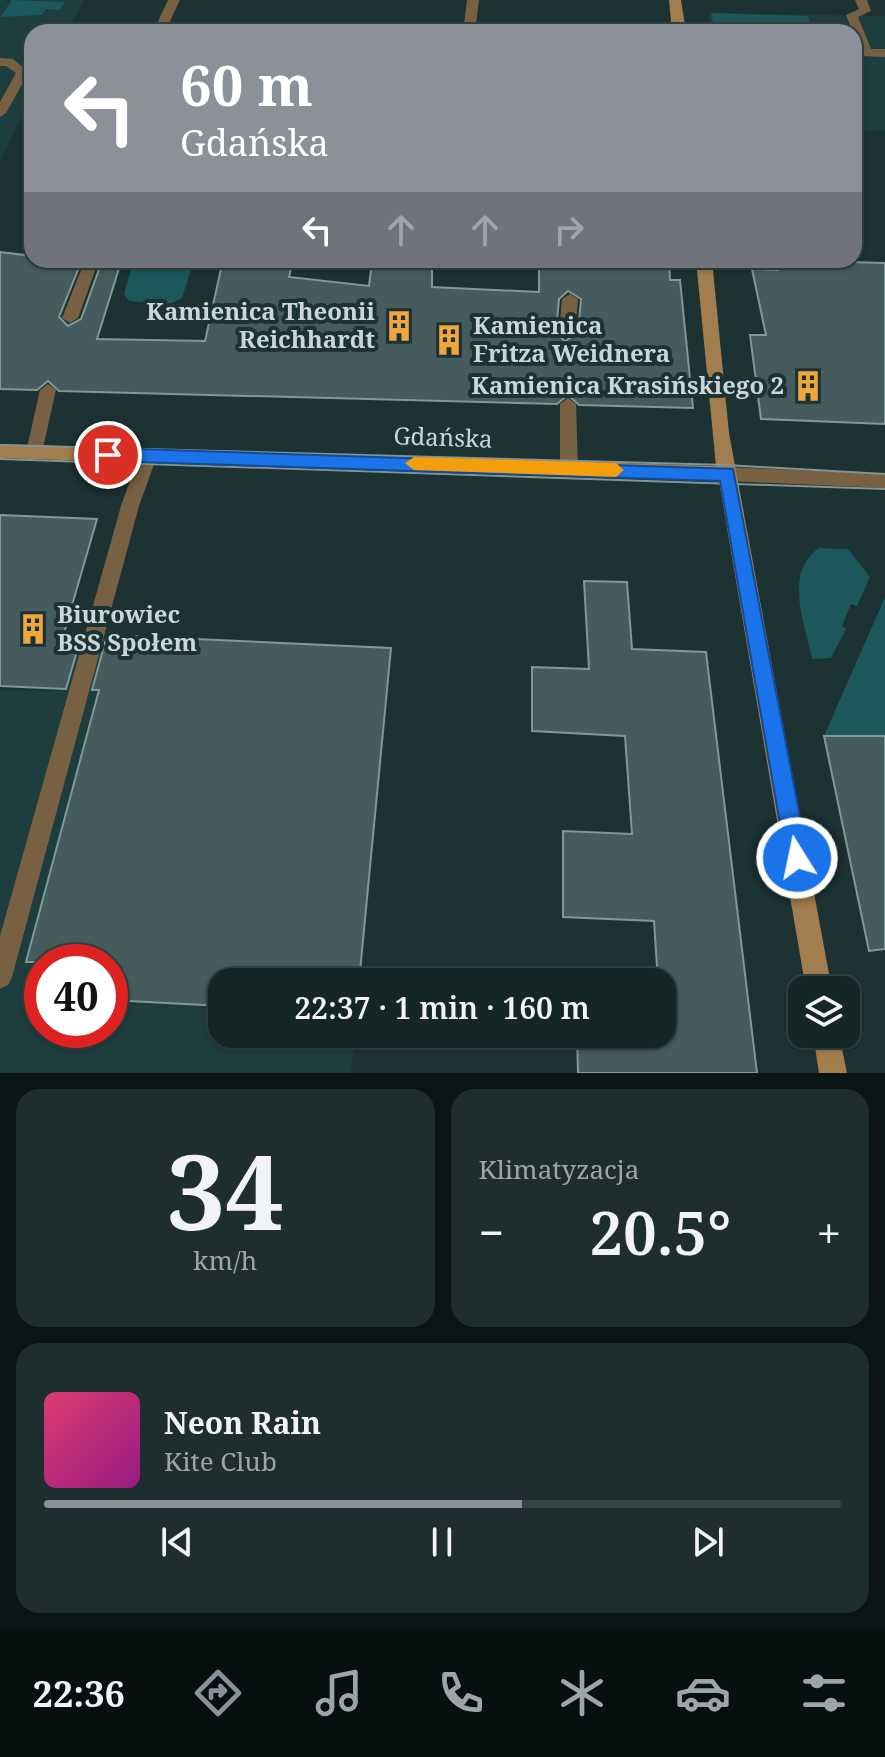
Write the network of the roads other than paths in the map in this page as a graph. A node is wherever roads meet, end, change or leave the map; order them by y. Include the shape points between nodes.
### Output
1 (174, 0) edge
2 (473, 0) edge
3 (675, 0) edge
4 (861, 0) edge
5 (163, 24) edge
6 (470, 24) edge
7 (678, 24) edge
8 (855, 24) edge
9 (862, 42) edge
10 (885, 53) edge
11 (0, 62) edge
12 (0, 113) edge
13 (89, 268) edge
14 (705, 268) edge
15 (570, 299) dead end
16 (70, 318) dead end
17 (567, 333) dead end
18 (48, 390) dead end
19 (568, 404) dead end
20 (0, 451) edge
21 (34, 452) junction
22 (148, 456) junction
23 (569, 468) junction
24 (727, 474) junction
25 (885, 481) edge
26 (817, 976) edge
27 (0, 977) edge
28 (829, 1048) edge
29 (833, 1073) edge

1 - 5 lane
2 - 6 lane
3 - 7 street
4 - 8 lane via 865,11 852,15
9 - 10 lane via 866,53
11 - 12 lane via 23,72
13 - 16 lane
14 - 24 street
15 - 17 lane
18 - 21 lane
19 - 23 lane
20 - 21 street, Gdańska
21 - 22 street, Gdańska
22 - 23 street, Gdańska
22 - 27 lane
23 - 24 street, Gdańska
24 - 25 street, Gdańska
24 - 26 street
28 - 29 street

